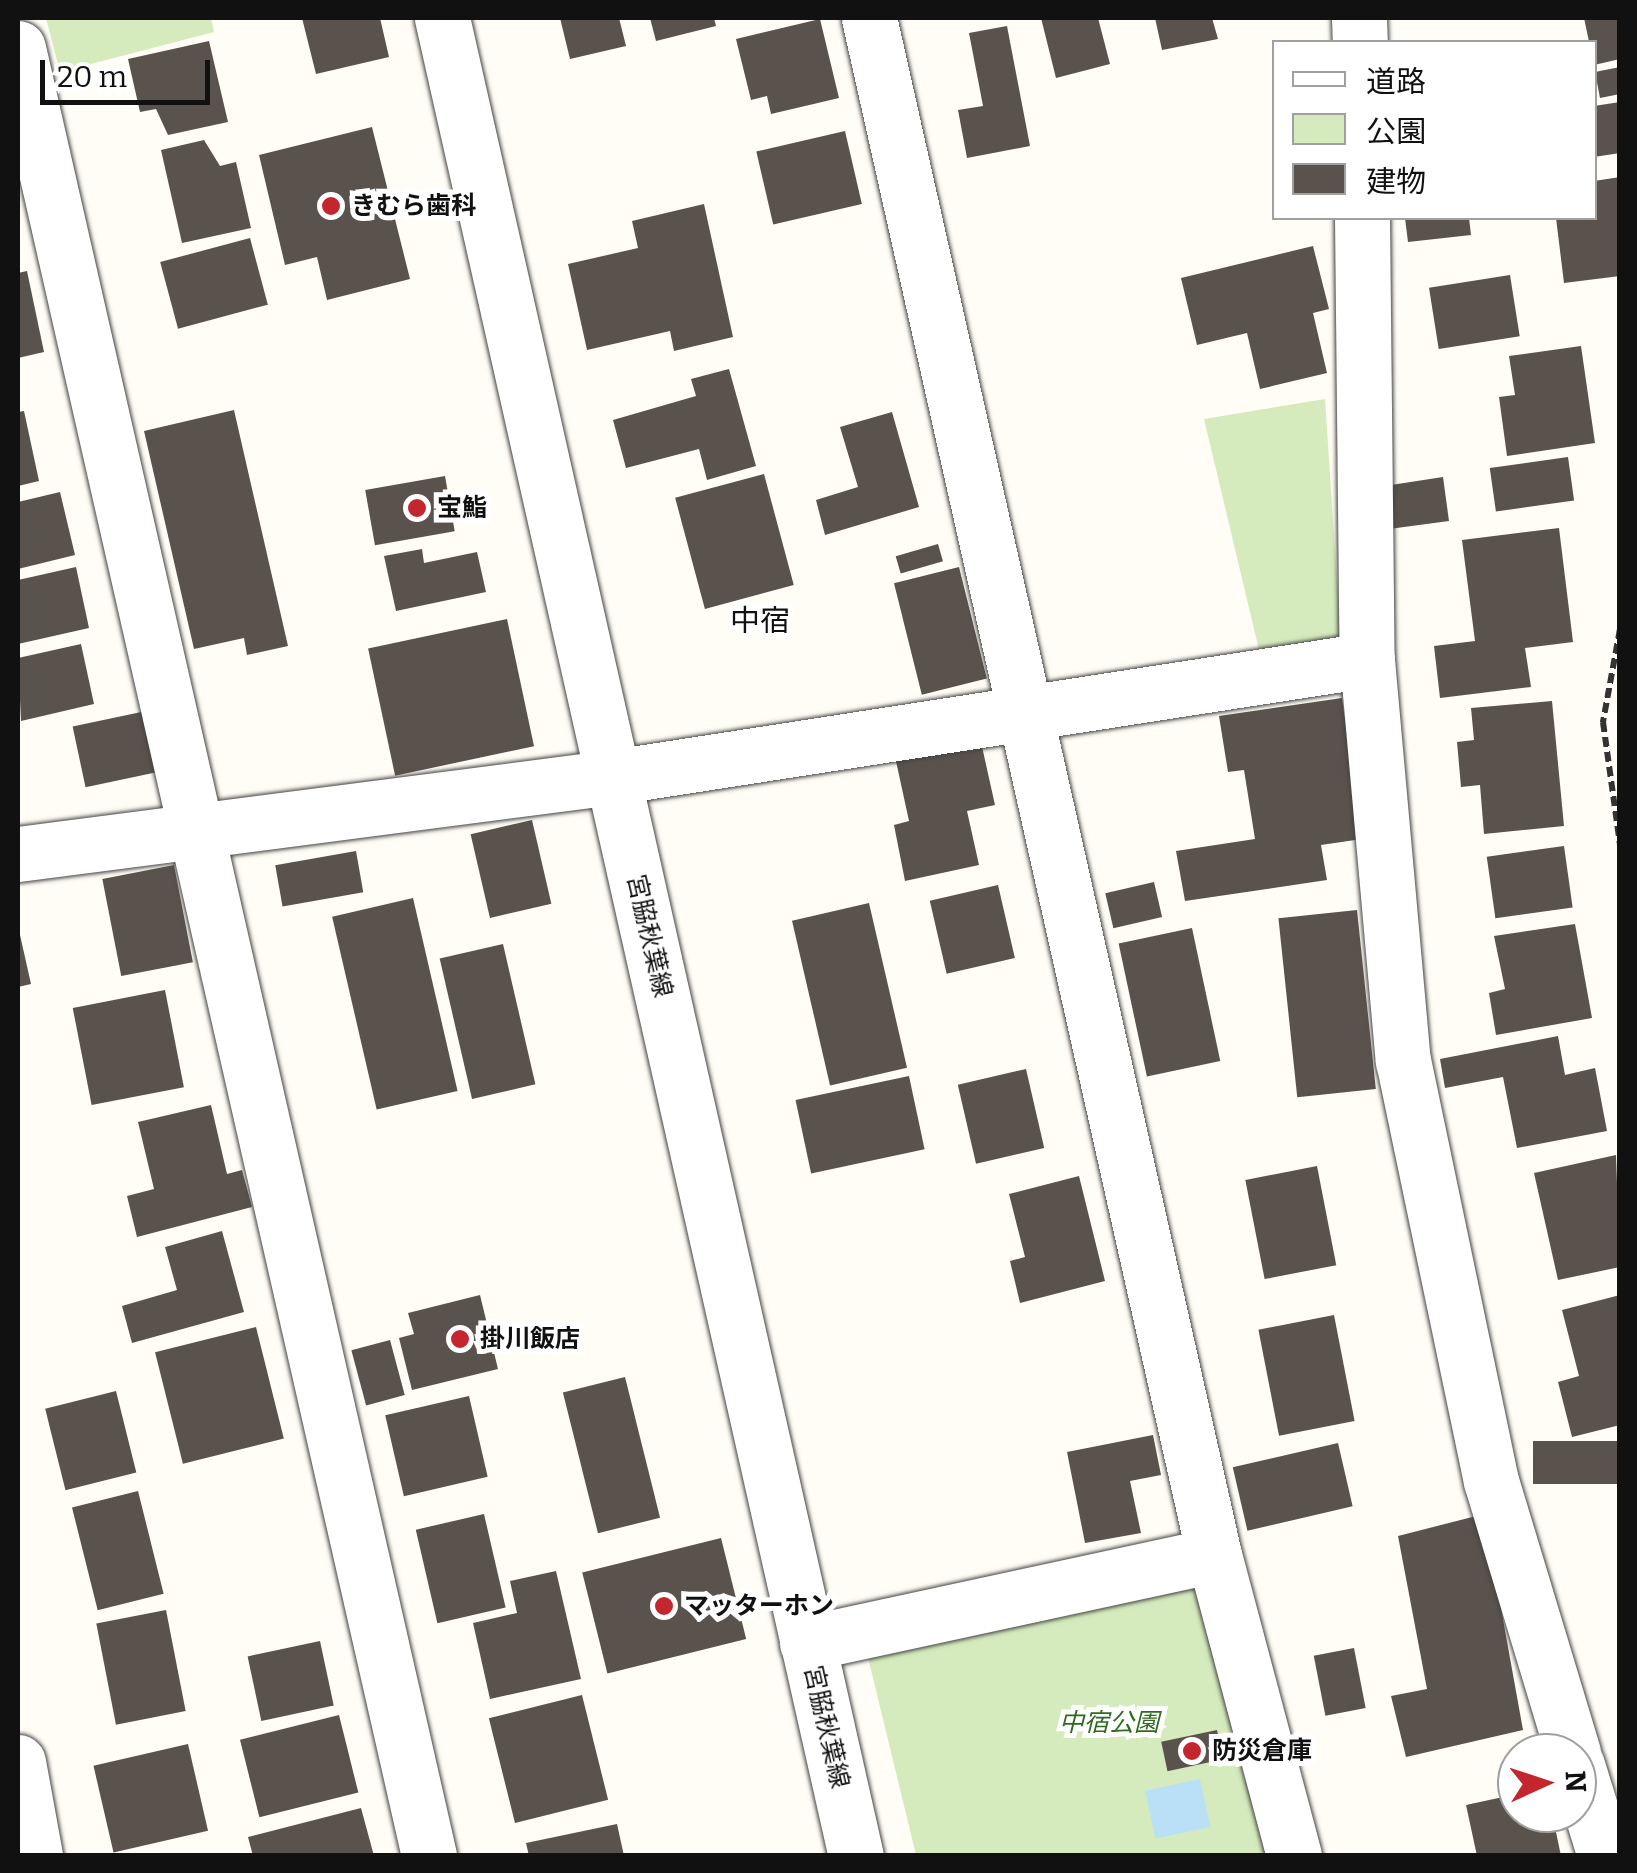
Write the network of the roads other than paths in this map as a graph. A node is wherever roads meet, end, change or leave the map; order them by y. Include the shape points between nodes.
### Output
1 (442, 18) edge
2 (870, 18) edge
3 (18, 48) edge
4 (1362, 220) edge
5 (1367, 660) junction
6 (1026, 714) junction
7 (613, 778) junction
8 (194, 832) junction
9 (18, 854) edge
10 (1214, 1555) junction
11 (808, 1644) junction
12 (1568, 1733) edge
13 (18, 1762) edge
14 (35, 1856) edge
15 (429, 1856) edge
16 (856, 1856) edge
17 (1294, 1856) edge

1 - 7 street, 宮脇秋葉線
2 - 6 street
3 - 8 street
4 - 5 street
5 - 6 street
5 - 12 street via 1403,1060 1491,1481
6 - 7 street
6 - 10 street
7 - 8 street
7 - 11 street, 宮脇秋葉線
8 - 9 street
8 - 15 street
10 - 11 street
10 - 17 street
11 - 16 street, 宮脇秋葉線
13 - 14 street

